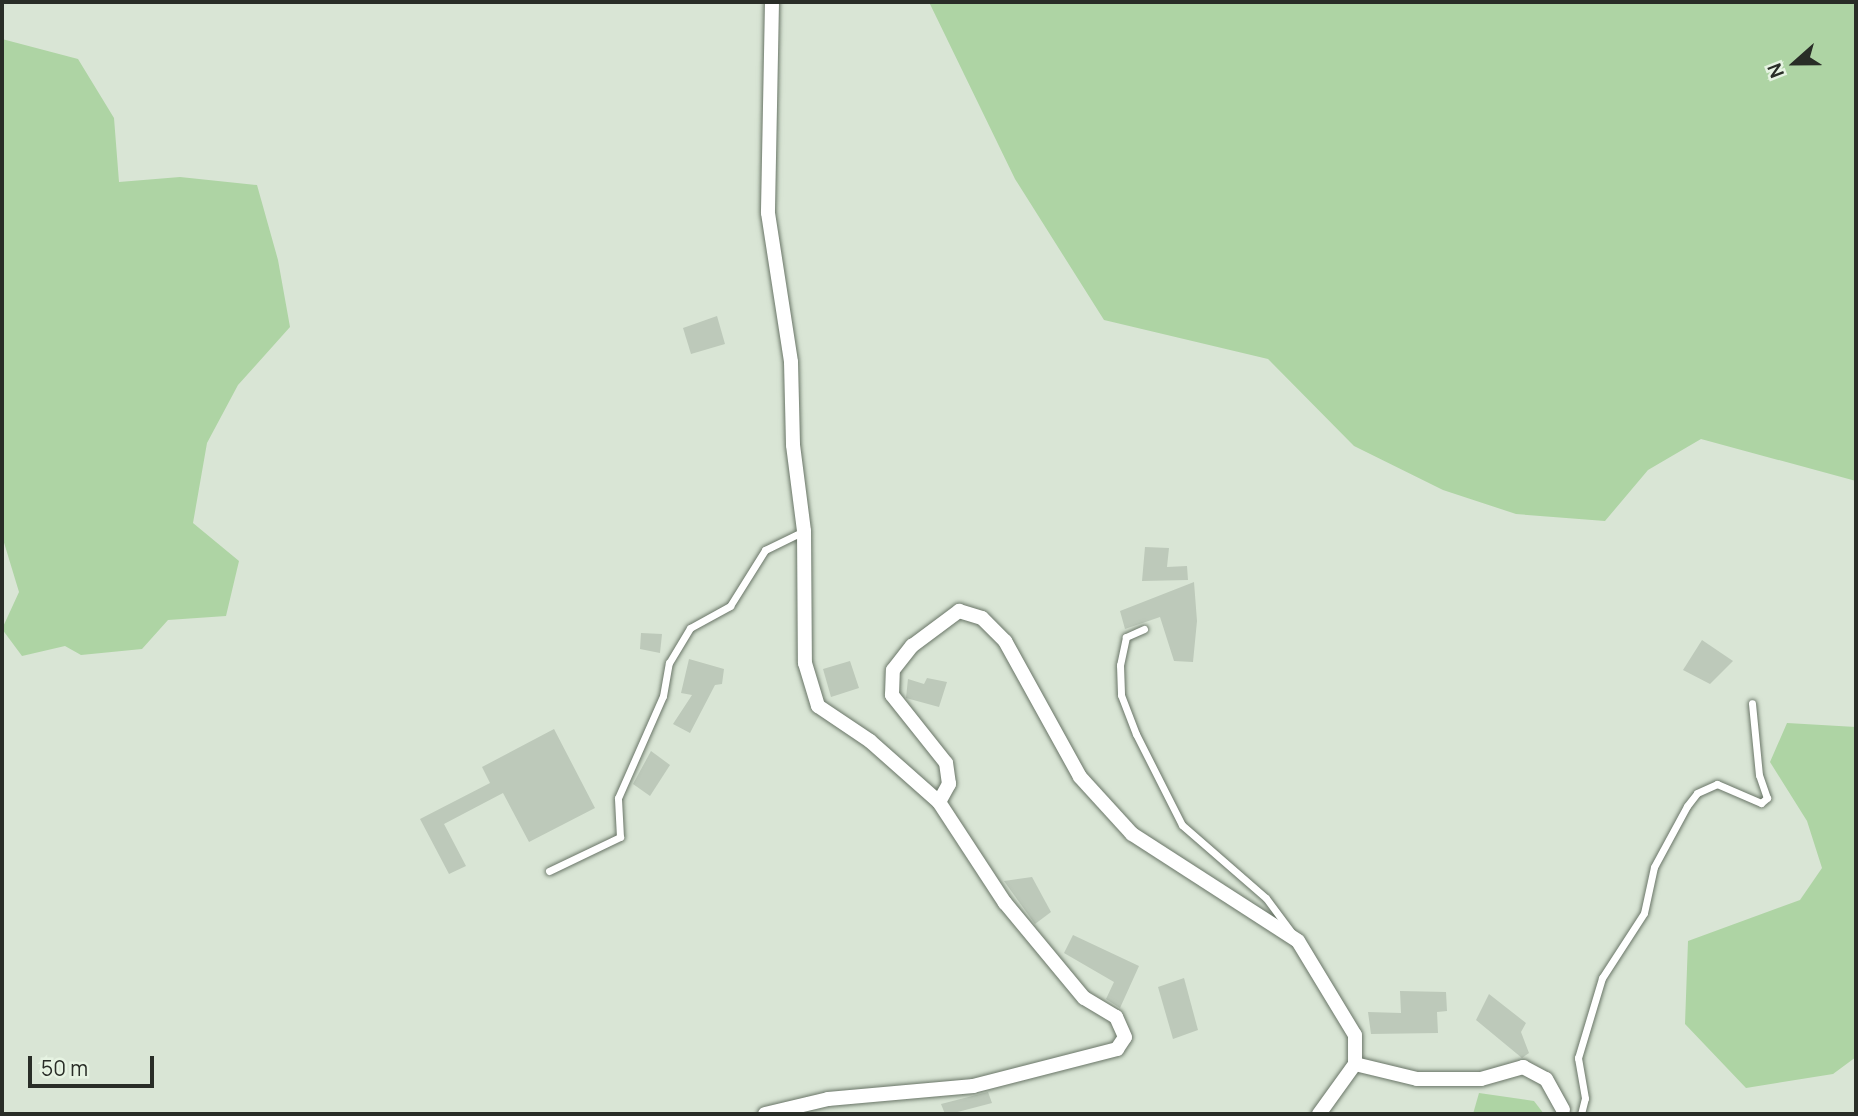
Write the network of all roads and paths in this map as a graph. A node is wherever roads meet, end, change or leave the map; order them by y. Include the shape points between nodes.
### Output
1 (772, 2) edge
2 (804, 531) junction
3 (1144, 629) dead end
4 (1752, 703) dead end
5 (939, 802) junction
6 (549, 872) dead end
7 (1298, 941) junction
8 (1356, 1064) junction
9 (1564, 1112) edge
10 (765, 1114) edge
11 (1318, 1114) edge
12 (1581, 1114) edge

1 - 2 street via 768,213 791,362 793,445
2 - 5 street via 805,663 818,706 870,741
2 - 6 lane via 765,550 730,606 690,628 676,651 663,696 618,798 620,837
3 - 7 lane via 1126,637 1120,665 1121,695 1136,734 1182,825 1266,898
4 - 12 lane via 1759,775 1767,798 1761,803 1717,784 1697,793 1687,806 1654,867 1644,914 1602,978 1577,1058 1585,1098
5 - 7 street via 949,784 946,763 892,695 892,670 912,646 959,611 982,618 1005,641 1080,777 1132,834
5 - 10 street via 1005,903 1084,998 1116,1017 1125,1037 1117,1049 973,1086 828,1099
7 - 8 street via 1354,1035
8 - 9 street via 1417,1079 1481,1079 1523,1067 1546,1079
8 - 11 street

